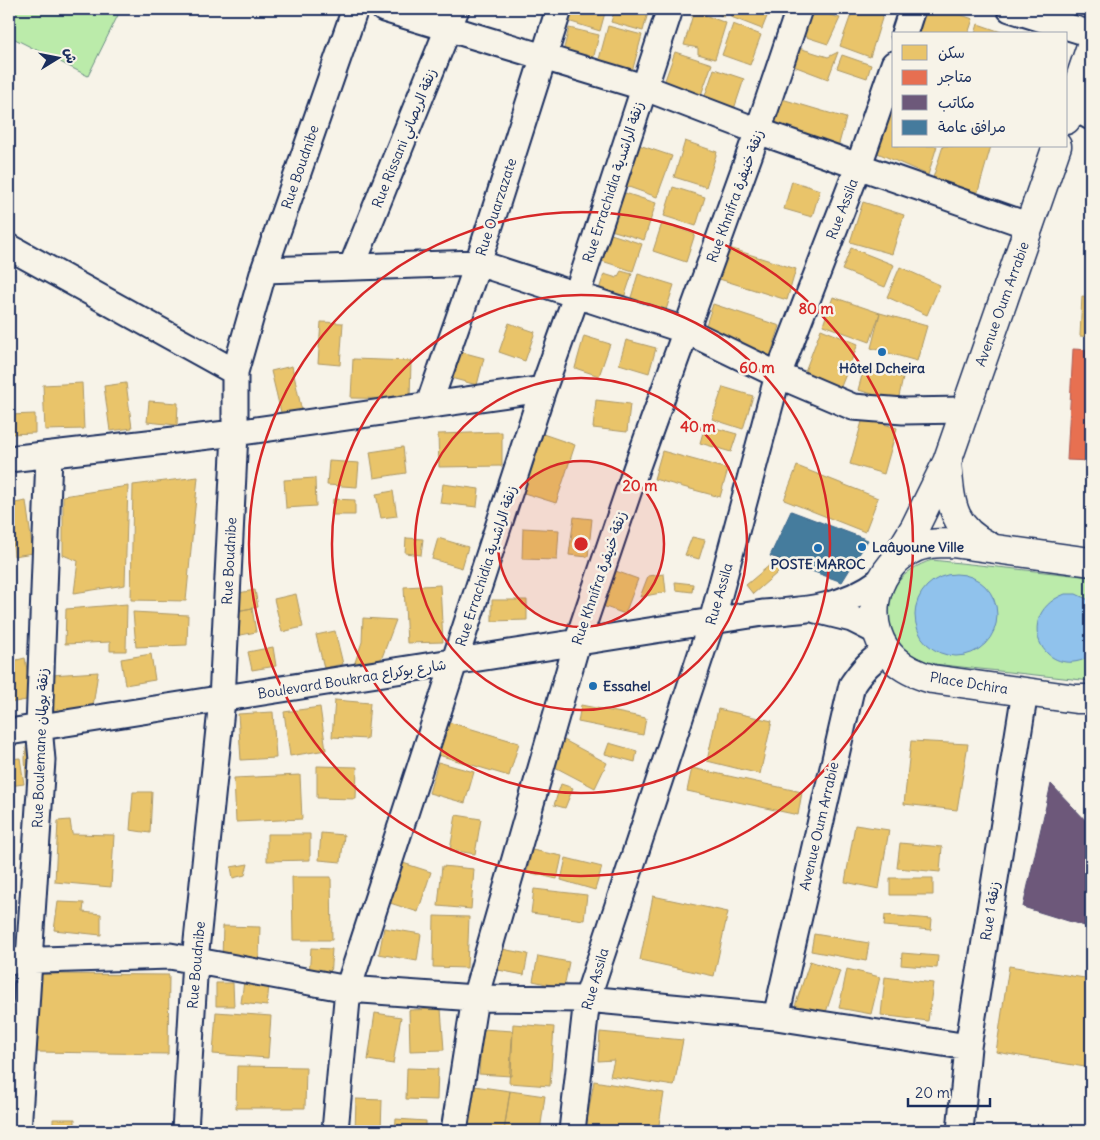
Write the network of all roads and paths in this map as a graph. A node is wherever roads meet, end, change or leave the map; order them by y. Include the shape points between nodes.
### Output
1 (355, 9) edge
2 (384, 9) edge
3 (559, 9) edge
4 (670, 9) edge
5 (799, 9) edge
6 (912, 9) edge
7 (1010, 9) edge
8 (453, 18) edge
9 (905, 32) edge
10 (1091, 34) edge
11 (1091, 46) edge
12 (545, 56) junction
13 (892, 70) edge
14 (643, 87) junction
15 (1076, 114) edge
16 (758, 132) junction
17 (1056, 148) edge
18 (859, 165) junction
19 (1030, 226) junction
20 (9, 247) edge
21 (478, 263) junction
22 (352, 266) junction
23 (264, 270) junction
24 (577, 294) junction
25 (687, 331) junction
26 (234, 372) junction
27 (778, 375) junction
28 (543, 389) junction
29 (429, 404) junction
30 (964, 410) junction
31 (235, 433) junction
32 (50, 455) junction
33 (9, 459) edge
34 (947, 462) junction
35 (994, 549) junction
36 (1091, 562) edge
37 (887, 571) junction
38 (814, 610) junction
39 (712, 621) junction
40 (882, 641) junction
41 (576, 643) junction
42 (455, 662) junction
43 (1025, 692) junction
44 (222, 700) junction
45 (1086, 700) edge
46 (39, 727) junction
47 (9, 732) edge
48 (195, 960) junction
49 (19, 962) edge
50 (348, 989) junction
51 (476, 998) junction
52 (587, 998) junction
53 (776, 1017) junction
54 (968, 1047) junction
55 (14, 1097) edge
56 (18, 1131) edge
57 (185, 1131) edge
58 (335, 1131) edge
59 (454, 1131) edge
60 (572, 1131) edge
61 (960, 1131) edge

1 - 23 street, Rue Boudnibe
2 - 8 street
3 - 12 street, Rue Ouarzazate
4 - 14 street, Rue Errachidia زنقة الراشدية
5 - 16 street, Rue Khnifra زنقة خنيفرة
6 - 9 street
7 - 10 street
8 - 12 street
8 - 22 street, Rue Rissani زنقة الريصاني
11 - 15 street
12 - 14 street
12 - 21 street, Rue Ouarzazate
13 - 18 street, Rue Assila
14 - 16 street
14 - 24 street, Rue Errachidia زنقة الراشدية
16 - 18 street
16 - 25 street, Rue Khnifra زنقة خنيفرة
17 - 19 street, Avenue Oum Arrabie
18 - 19 street
18 - 27 street, Rue Assila
19 - 30 street, Avenue Oum Arrabie
20 - 26 street
21 - 22 street
21 - 24 street
21 - 29 street, Rue Ouarzazate
22 - 23 street
23 - 26 street, Rue Boudnibe
24 - 25 street
24 - 28 street, Rue Errachidia زنقة الراشدية
25 - 27 street
25 - 41 street, Rue Khnifra زنقة خنيفرة
26 - 31 street, Rue Boudnibe
27 - 30 street via 853,407 903,411
27 - 39 street, Rue Assila
28 - 29 street
28 - 42 street, Rue Errachidia زنقة الراشدية
29 - 31 street
30 - 34 street, Avenue Oum Arrabie
31 - 32 street
31 - 44 street, Rue Boudnibe
32 - 33 street
32 - 46 street, Rue Boulemane زنقة بولمان
34 - 35 street, Avenue Oum Arrabie via 954,514 976,540
34 - 37 street, Avenue Oum Arrabie via 915,527
35 - 36 street
35 - 37 street via 930,543 910,550
37 - 38 street, Boulevard Boukraa شارع بوكراع via 852,599
37 - 40 street via 874,600 875,622
38 - 39 street, Boulevard Boukraa شارع بوكراع
38 - 40 street, Boulevard Boukraa شارع بوكراع via 852,618
39 - 41 street, Boulevard Boukraa شارع بوكراع
39 - 52 street, Rue Assila
40 - 43 street, Place Dchira via 894,660 911,672 932,679
40 - 53 street, Avenue Oum Arrabie via 874,658 852,685
41 - 42 street, Boulevard Boukraa شارع بوكراع
41 - 51 street, Rue Khnifra زنقة خنيفرة
42 - 44 street, Boulevard Boukraa شارع بوكراع
42 - 50 street, Rue Errachidia زنقة الراشدية
43 - 45 street, Place Dchira
43 - 54 street, Rue 1 زنقة
44 - 46 street, Boulevard Boukraa شارع بوكراع
44 - 48 street, Rue Boudnibe
46 - 47 street, Boulevard Boukraa شارع بوكراع
46 - 49 street, Rue Boulemane زنقة بولمان via 42,760
48 - 49 street via 170,956
48 - 50 street
48 - 57 street, Rue Boudnibe
49 - 55 street, Rue Boulemane زنقة بولمان
50 - 51 street
50 - 58 street, Rue Errachidia زنقة الراشدية
51 - 52 street
51 - 59 street, Rue Khnifra زنقة خنيفرة
52 - 53 street
52 - 60 street, Rue Assila
53 - 54 street
54 - 61 street, Rue 1 زنقة
55 - 56 street, Rue Boulemane زنقة بولمان

